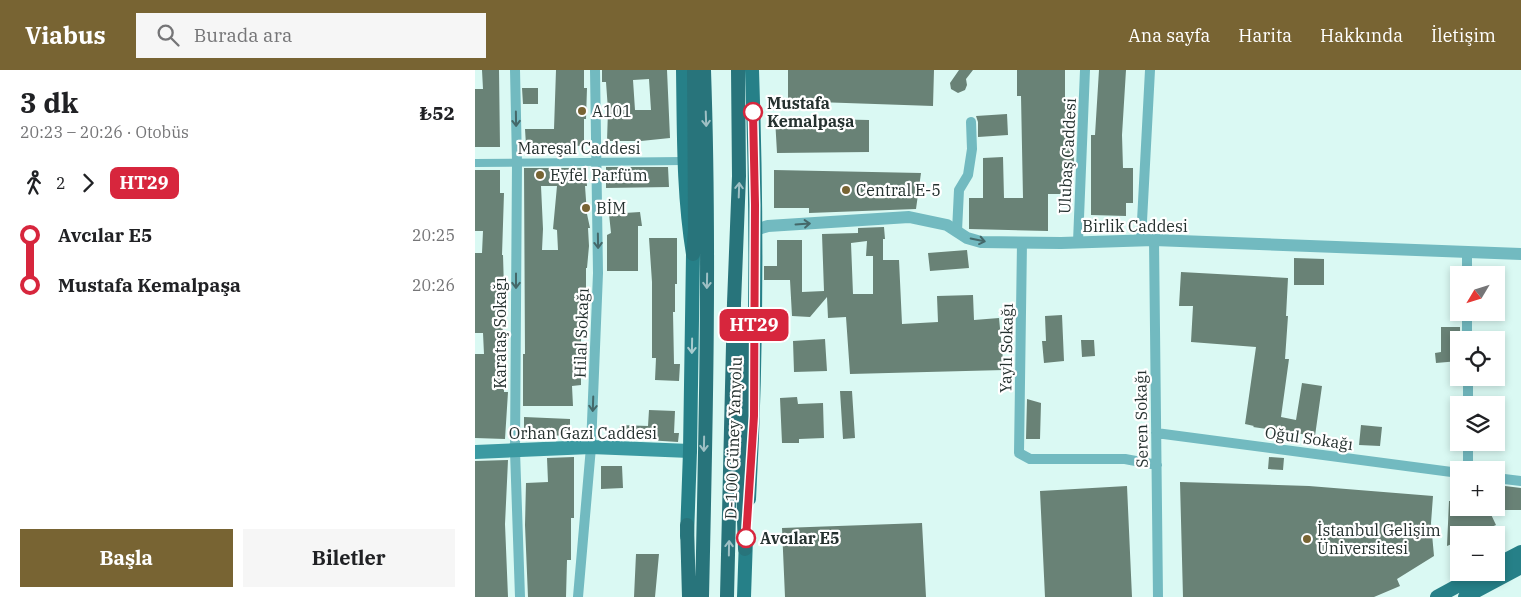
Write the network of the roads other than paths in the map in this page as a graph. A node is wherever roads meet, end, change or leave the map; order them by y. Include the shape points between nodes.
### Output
1 (515, 70) edge
2 (595, 70) edge
3 (683, 70) edge
4 (694, 70) edge
5 (704, 70) edge
6 (738, 70) edge
7 (752, 70) edge
8 (1085, 70) edge
9 (1150, 70) edge
10 (971, 122) dead end
11 (683, 161) junction
12 (517, 162) junction
13 (597, 162) junction
14 (475, 163) edge
15 (755, 230) junction
16 (957, 231) junction
17 (737, 238) junction
18 (1147, 240) junction
19 (1021, 242) junction
20 (1078, 242) junction
21 (1467, 252) junction
22 (693, 254) junction
23 (1521, 254) edge
24 (1467, 266) edge
25 (1156, 433) junction
26 (591, 447) junction
27 (515, 451) junction
28 (690, 451) junction
29 (475, 452) edge
30 (1157, 465) junction
31 (1450, 472) edge
32 (1505, 479) edge
33 (1521, 481) edge
34 (687, 525) junction
35 (745, 548) junction
36 (1521, 552) edge
37 (1505, 560) edge
38 (1521, 567) edge
39 (1466, 581) edge
40 (520, 597) edge
41 (578, 597) edge
42 (684, 597) edge
43 (689, 597) edge
44 (702, 597) edge
45 (727, 597) edge
46 (744, 597) edge
47 (1158, 597) edge
48 (1437, 597) edge
49 (1465, 597) edge

1 -> 12 street, Karataş Sokağı
2 - 13 street, Hilal Sokağı
3 - 11 main road
4 - 22 highway
5 -> 44 highway via 707,279
17 -> 6 highway via 740,156
7 - 15 main road, D-100 Güney Yanyolu
8 - 20 street, Ulubaş Caddesi
9 - 18 street, Seren Sokağı
10 - 16 street via 972,149 968,175 959,190
11 - 13 street, Mareşal Caddesi
11 - 22 main road
12 - 13 street, Mareşal Caddesi
12 - 14 street, Mareşal Caddesi
12 -> 27 street, Karataş Sokağı
13 -> 26 street, Hilal Sokağı via 598,273
15 -> 16 street, Birlik Caddesi via 768,226 909,217 947,225
15 - 35 main road, D-100 Güney Yanyolu via 754,416
16 -> 19 street, Birlik Caddesi via 981,242
17 - 35 highway via 744,398
45 -> 17 highway
18 - 20 street, Birlik Caddesi
18 - 21 street, Birlik Caddesi
18 - 25 street, Seren Sokağı
19 - 20 street, Birlik Caddesi
19 - 30 street, Yaylı Sokağı via 1019,453 1030,459 1125,459
21 - 23 street, Birlik Caddesi
21 - 24 street
22 -> 28 main road
25 - 30 street, Seren Sokağı
25 - 31 street, Oğul Sokağı
26 - 27 main road, Orhan Gazi Caddesi
26 - 28 main road, Orhan Gazi Caddesi
26 - 41 street, Hilal Sokağı
27 - 29 main road, Orhan Gazi Caddesi
27 - 40 street, Karataş Sokağı
28 - 34 main road
30 - 47 street, Seren Sokağı
32 - 33 street
34 - 42 main road
34 - 43 highway
35 - 46 main road, D-100 Güney Yanyolu
36 - 37 main road
38 - 49 main road
39 - 48 main road

